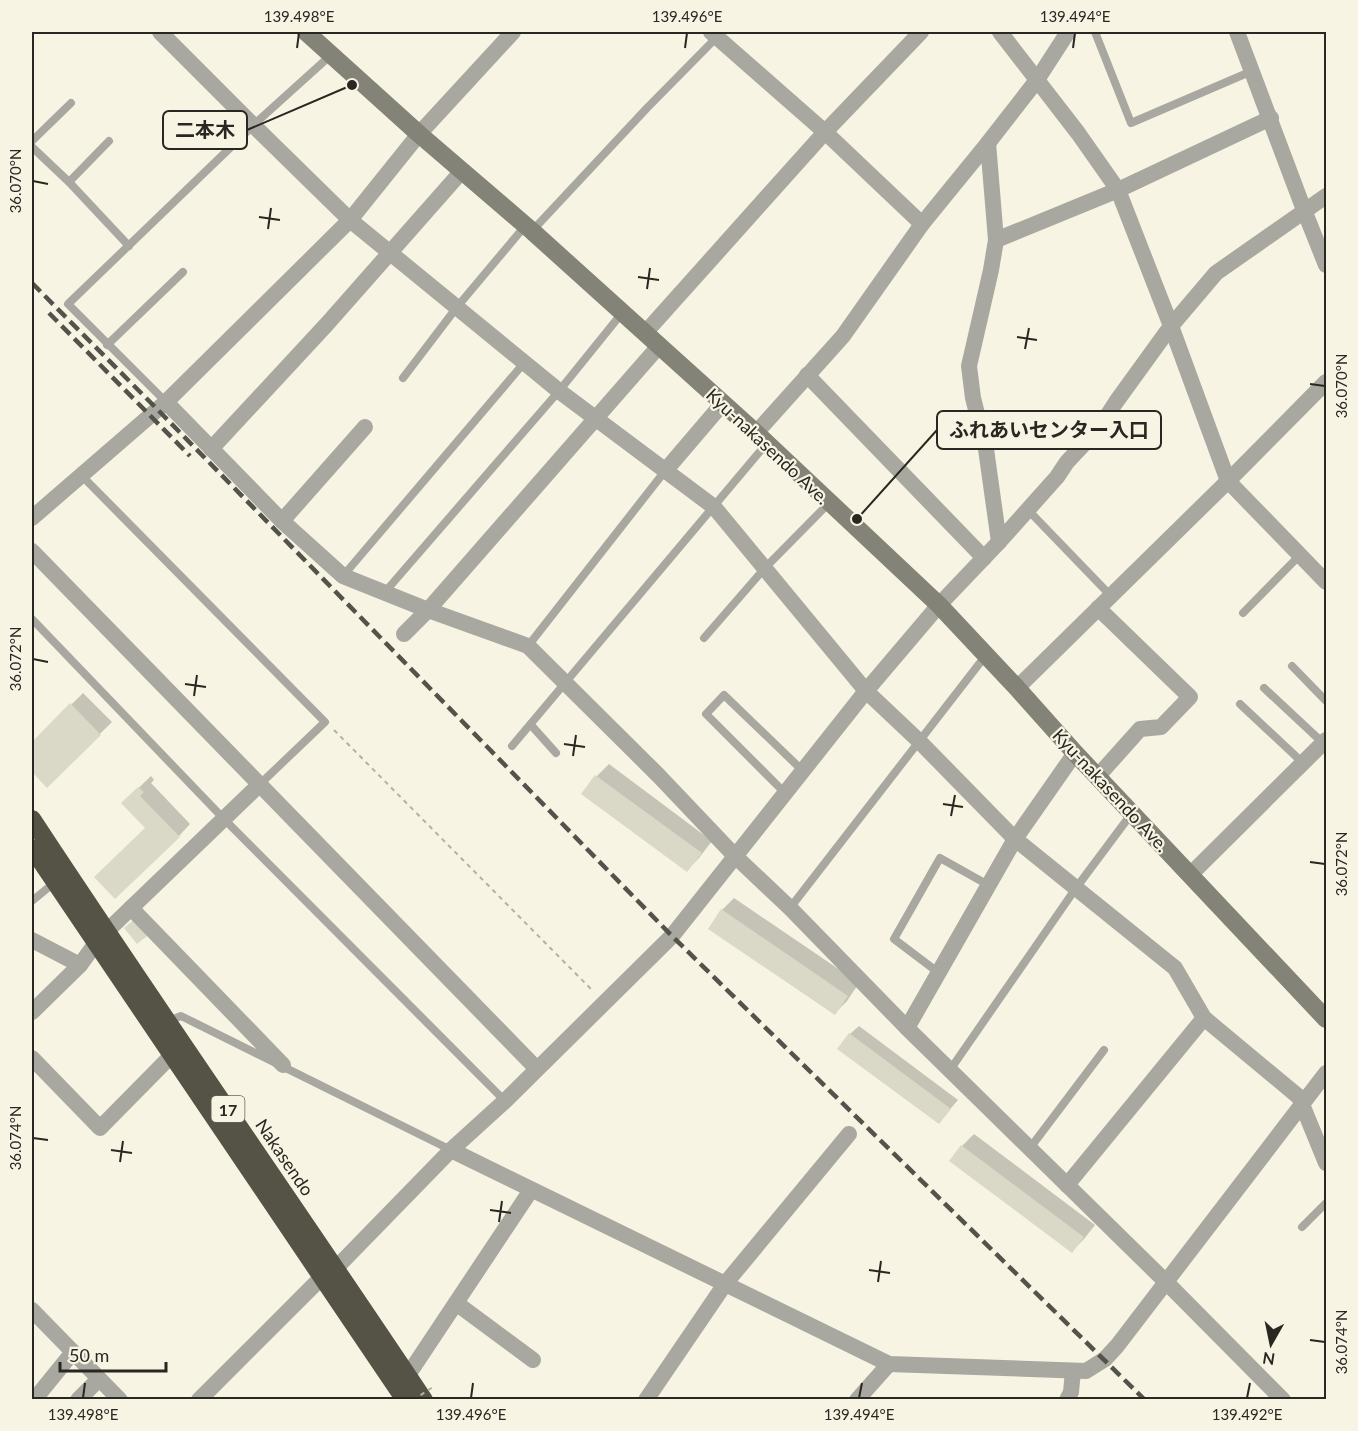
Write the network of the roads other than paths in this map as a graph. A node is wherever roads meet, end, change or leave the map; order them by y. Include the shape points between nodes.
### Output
1 (160, 32) edge
2 (306, 32) edge
3 (513, 32) edge
4 (921, 32) edge
5 (1000, 32) edge
6 (1068, 32) edge
7 (1095, 32) edge
8 (1237, 32) edge
9 (717, 33) edge
10 (331, 54) junction
11 (1252, 71) junction
12 (1036, 80) junction
13 (71, 103) dead end
14 (1270, 118) junction
15 (253, 125) junction
16 (825, 132) junction
17 (419, 134) junction
18 (32, 141) edge
19 (109, 141) dead end
20 (988, 143) junction
21 (32, 147) edge
22 (462, 171) junction
23 (69, 182) junction
24 (1118, 190) junction
25 (1326, 196) edge
26 (1304, 210) junction
27 (350, 220) junction
28 (922, 224) junction
29 (529, 228) junction
30 (996, 240) junction
31 (129, 246) junction
32 (390, 252) junction
33 (1326, 264) edge
34 (183, 272) dead end
35 (457, 307) junction
36 (622, 313) junction
37 (1171, 326) junction
38 (645, 333) junction
39 (107, 345) junction
40 (659, 346) junction
41 (524, 363) junction
42 (807, 375) junction
43 (403, 378) dead end
44 (1326, 382) edge
45 (559, 391) junction
46 (166, 402) junction
47 (723, 403) junction
48 (596, 418) junction
49 (365, 427) dead end
50 (761, 438) junction
51 (211, 449) junction
52 (665, 471) junction
53 (81, 475) junction
54 (1228, 481) junction
55 (830, 502) junction
56 (714, 507) junction
57 (1028, 510) junction
58 (32, 518) edge
59 (282, 520) junction
60 (999, 542) junction
61 (32, 551) edge
62 (1300, 555) junction
63 (984, 558) junction
64 (764, 569) junction
65 (343, 576) junction
66 (1326, 582) edge
67 (385, 592) junction
68 (1111, 596) junction
69 (939, 605) junction
70 (1098, 608) junction
71 (428, 610) junction
72 (1243, 613) dead end
73 (32, 620) edge
74 (404, 634) dead end
75 (704, 638) dead end
76 (528, 646) junction
77 (986, 655) junction
78 (1292, 666) dead end
79 (566, 682) junction
80 (1017, 688) junction
81 (1264, 688) dead end
82 (866, 691) junction
83 (1326, 701) edge
84 (1240, 704) dead end
85 (531, 725) junction
86 (919, 741) junction
87 (1325, 741) edge
88 (512, 746) dead end
89 (556, 753) dead end
90 (1075, 753) junction
91 (1303, 763) junction
92 (802, 771) junction
93 (1098, 776) junction
94 (260, 785) junction
95 (785, 793) junction
96 (1132, 813) junction
97 (32, 819) edge
98 (224, 819) junction
99 (1016, 839) junction
100 (32, 848) edge
101 (735, 856) junction
102 (1190, 875) junction
103 (55, 882) junction
104 (990, 886) junction
105 (1076, 888) junction
106 (32, 901) edge
107 (131, 908) junction
108 (790, 908) junction
109 (101, 937) junction
110 (32, 940) edge
111 (80, 965) junction
112 (939, 973) junction
113 (32, 1012) edge
114 (1204, 1018) junction
115 (1326, 1019) edge
116 (168, 1021) junction
117 (908, 1028) junction
118 (1104, 1050) dead end
119 (172, 1055) junction
120 (32, 1058) edge
121 (283, 1065) junction
122 (537, 1069) junction
123 (950, 1070) junction
124 (1326, 1073) edge
125 (505, 1101) junction
126 (1302, 1105) junction
127 (849, 1134) dead end
128 (1030, 1148) junction
129 (451, 1150) junction
130 (1326, 1163) edge
131 (1067, 1185) junction
132 (531, 1190) junction
133 (1326, 1203) edge
134 (1302, 1227) dead end
135 (329, 1273) junction
136 (1166, 1282) junction
137 (725, 1284) junction
138 (456, 1303) junction
139 (32, 1311) edge
140 (73, 1352) junction
141 (533, 1360) dead end
142 (889, 1364) junction
143 (1072, 1371) junction
144 (408, 1375) junction
145 (99, 1379) junction
146 (428, 1393) edge
147 (34, 1400) edge
148 (78, 1400) edge
149 (120, 1400) edge
150 (199, 1400) edge
151 (405, 1400) edge
152 (646, 1400) edge
153 (858, 1400) edge
154 (1067, 1400) edge
155 (1283, 1400) edge

1 - 15 street
2 - 10 main road, Kyu-nakasendo Ave.
3 - 17 street
4 - 16 street
5 - 12 street
6 - 12 street
7 - 11 lane via 1131,123
8 - 11 street
9 - 16 street
9 - 29 lane
10 - 15 lane
10 - 17 main road, Kyu-nakasendo Ave.
11 - 14 street
12 - 20 street
12 - 24 street
13 - 18 lane
14 - 24 street
14 - 26 street
15 - 27 street
15 - 31 lane
16 - 28 street
16 - 38 street
17 - 22 main road, Kyu-nakasendo Ave.
17 - 27 street
19 - 23 lane
20 - 28 street
20 - 30 street
21 - 23 lane
22 - 29 main road, Kyu-nakasendo Ave.
22 - 32 street
23 - 31 lane
24 - 30 street
24 - 37 street
25 - 26 street
26 - 33 street
26 - 37 street via 1216,273
27 - 32 street
27 - 46 street
28 - 42 street via 843,336
29 - 35 lane
29 - 36 main road, Kyu-nakasendo Ave.
30 - 60 street via 969,366
31 - 39 lane via 68,304
32 - 35 street
32 - 51 street
34 - 39 lane
35 - 41 street
35 - 43 lane
36 - 38 main road, Kyu-nakasendo Ave.
36 - 45 lane
37 - 54 street
37 - 57 street via 1100,427
38 - 40 main road, Kyu-nakasendo Ave.
39 - 46 lane
40 - 47 main road, Kyu-nakasendo Ave.
40 - 48 street
41 - 45 street
41 - 65 lane
42 - 50 street
42 - 63 street
44 - 54 street
45 - 48 street
45 - 67 lane
46 - 51 street
46 - 53 street
47 - 50 main road, Kyu-nakasendo Ave.
47 - 52 street
48 - 52 street
48 - 71 street
49 - 59 street
50 - 55 main road, Kyu-nakasendo Ave.
50 - 56 lane
51 - 59 street
52 - 56 street
52 - 76 lane
53 - 58 street
53 - 94 lane via 325,722
54 - 62 street
54 - 68 street
55 - 64 lane
55 - 69 main road, Kyu-nakasendo Ave.
56 - 64 street
56 - 79 lane
57 - 60 street
57 - 68 lane
59 - 65 street
60 - 63 street
61 - 94 street
62 - 66 street
62 - 72 lane
63 - 69 street
64 - 75 lane
64 - 82 street
65 - 67 street
67 - 71 street
68 - 70 street
69 - 77 main road, Kyu-nakasendo Ave.
69 - 82 street
70 - 80 street
70 - 93 street via 1190,697 1161,727 1140,729
71 - 74 street
71 - 76 street
73 - 98 lane
76 - 79 street
77 - 80 main road, Kyu-nakasendo Ave.
77 - 86 lane
78 - 83 lane
79 - 85 lane
79 - 101 street
80 - 90 main road, Kyu-nakasendo Ave.
81 - 87 lane
82 - 86 street
82 - 92 street
84 - 91 lane
85 - 88 lane
85 - 89 lane
86 - 99 street
86 - 108 lane
87 - 91 street
90 - 93 main road, Kyu-nakasendo Ave.
90 - 99 street
91 - 102 street
92 - 95 street
92 - 95 lane via 724,695 706,714
93 - 96 main road, Kyu-nakasendo Ave.
94 - 98 street
94 - 122 street
95 - 101 street
96 - 102 main road, Kyu-nakasendo Ave.
96 - 105 lane
97 - 109 highway, Nakasendo / 17
98 - 107 street
98 - 125 lane
99 - 104 street
99 - 105 street
100 - 103 highway, Nakasendo / 17
101 - 108 street
101 - 122 street via 672,936
102 - 115 main road, Kyu-nakasendo Ave.
103 - 106 lane
103 - 109 highway, Nakasendo / 17
104 - 112 street
104 - 112 lane via 940,858 894,939
105 - 114 street via 1175,968
105 - 123 lane
107 - 109 street
107 - 121 street
108 - 117 street
109 - 111 street
109 - 116 highway, Nakasendo / 17
109 - 119 highway, Nakasendo / 17
110 - 111 street
111 - 113 street
112 - 117 street
114 - 126 street via 1299,1097
114 - 131 street
116 - 121 lane via 181,1016
116 - 135 highway, Nakasendo / 17
117 - 123 street
118 - 128 lane
119 - 120 street via 100,1128
119 - 135 highway, Nakasendo / 17
121 - 129 lane
122 - 125 street
123 - 128 street
124 - 126 street
125 - 129 street
126 - 130 street
126 - 136 street
127 - 137 street
128 - 131 street
129 - 132 street
129 - 135 street
131 - 136 street
132 - 137 street
132 - 138 street
133 - 134 lane
135 - 144 highway, Nakasendo / 17
135 - 150 street
135 - 151 highway, Nakasendo / 17
136 - 143 street via 1105,1359 1090,1370
136 - 155 street
137 - 142 street
137 - 152 street
138 - 141 street
138 - 144 street
139 - 140 street
140 - 145 street
140 - 147 street
142 - 143 street
142 - 153 street
143 - 154 street
144 - 146 highway, Nakasendo / 17
145 - 148 street
145 - 149 street

